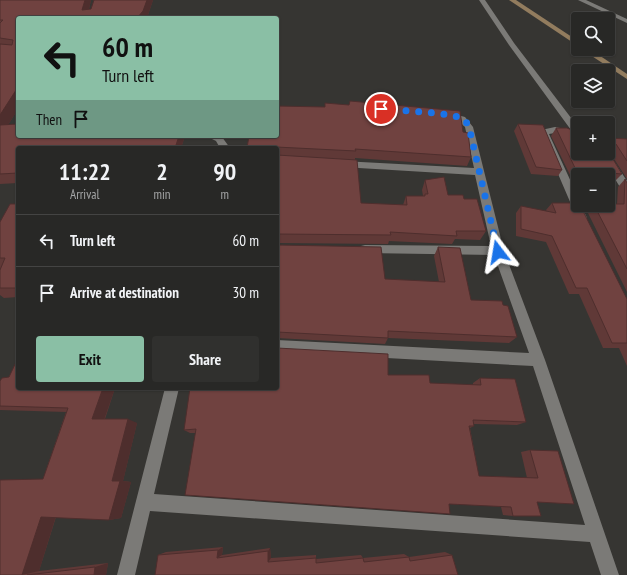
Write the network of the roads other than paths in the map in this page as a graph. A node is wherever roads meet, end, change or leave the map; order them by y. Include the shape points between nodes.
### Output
1 (482, 0) edge
2 (512, 0) edge
3 (581, 0) edge
4 (627, 21) edge
5 (571, 39) edge
6 (596, 56) edge
7 (627, 77) edge
8 (431, 114) edge
9 (571, 125) edge
10 (571, 133) edge
11 (216, 138) edge
12 (224, 146) edge
13 (608, 160) edge
14 (331, 164) edge
15 (478, 172) junction
16 (627, 189) edge
17 (587, 228) edge
18 (356, 249) edge
19 (498, 252) junction
20 (279, 346) edge
21 (538, 360) junction
22 (172, 390) edge
23 (145, 502) junction
24 (596, 534) junction
25 (126, 575) edge
26 (610, 575) edge

1 - 9 street
2 - 5 main road
3 - 4 street
6 - 7 main road
8 - 15 street via 459,117 464,120 469,127
10 - 17 street via 554,130 544,132
11 - 12 street
13 - 16 street
14 - 15 street
15 - 19 street
18 - 19 street
19 - 21 street
20 - 21 street
21 - 24 street
22 - 23 street
23 - 24 street
23 - 25 street
24 - 26 street

